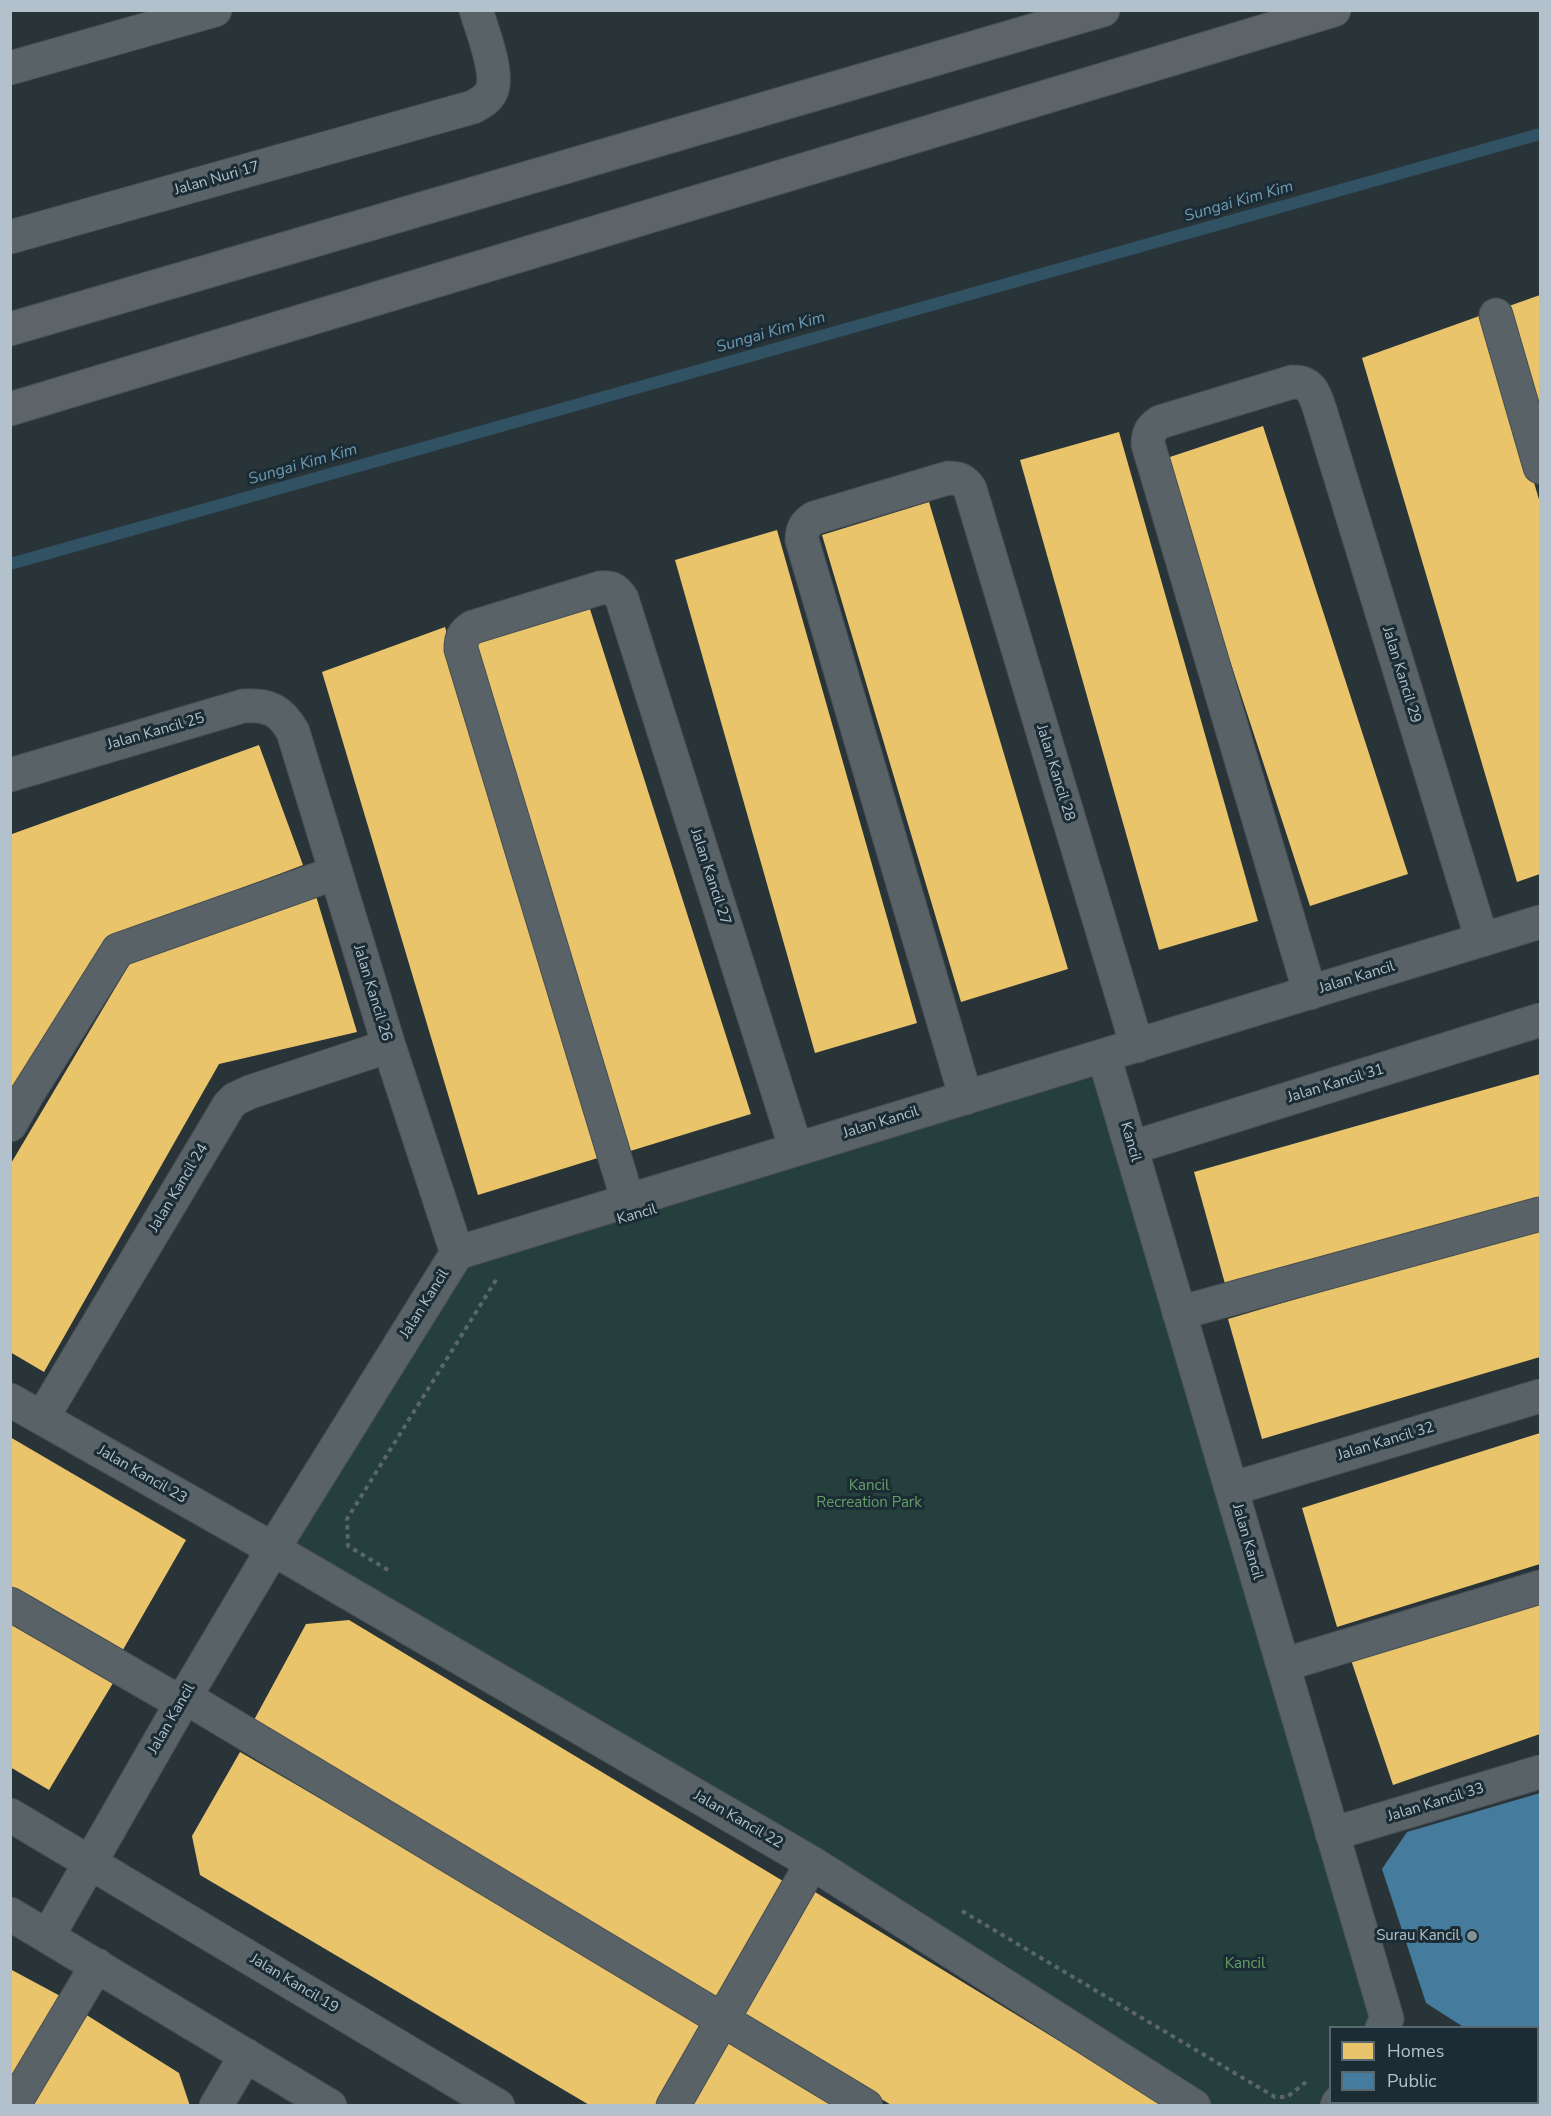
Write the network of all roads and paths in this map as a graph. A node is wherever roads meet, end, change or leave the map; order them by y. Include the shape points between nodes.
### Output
1 (215, 10) edge
2 (476, 10) edge
3 (1103, 10) edge
4 (1334, 10) edge
5 (10, 68) edge
6 (10, 237) edge
7 (1496, 315) dead end
8 (10, 329) edge
9 (10, 408) edge
10 (1540, 467) edge
11 (293, 732) joint
12 (10, 775) edge
13 (334, 873) junction
14 (1540, 922) edge
15 (1482, 940) junction
16 (1310, 993) junction
17 (1540, 1020) edge
18 (389, 1046) junction
19 (1137, 1046) junction
20 (1104, 1056) junction
21 (966, 1098) junction
22 (10, 1125) edge
23 (1131, 1148) junction
24 (796, 1149) junction
25 (628, 1201) junction
26 (1540, 1214) edge
27 (457, 1252) junction
28 (499, 1276) dead end
29 (1179, 1313) junction
30 (1540, 1396) edge
31 (10, 1400) edge
32 (42, 1418) junction
33 (1231, 1489) junction
34 (348, 1546) dead end
35 (273, 1549) junction
36 (1540, 1587) edge
37 (10, 1604) edge
38 (1283, 1665) junction
39 (183, 1700) junction
40 (1540, 1772) edge
41 (10, 1815) edge
42 (1332, 1834) junction
43 (90, 1862) junction
44 (812, 1863) junction
45 (10, 1914) edge
46 (48, 1936) junction
47 (97, 1965) junction
48 (722, 2019) junction
49 (1390, 2025) edge
50 (246, 2055) junction
51 (13, 2106) edge
52 (216, 2106) edge
53 (330, 2106) edge
54 (498, 2106) edge
55 (673, 2106) edge
56 (866, 2106) edge
57 (1194, 2106) edge

1 - 5 street
2 - 6 street, Jalan Nuri 17 via 494,82 490,93 473,107
3 - 8 main road
4 - 9 main road
7 - 10 street
11 - 12 street, Jalan Kancil 25 via 274,710 259,705 243,706
11 - 13 street, Jalan Kancil 26
13 - 18 street, Jalan Kancil 26
13 - 22 street via 118,950
14 - 15 street, Jalan Kancil
15 - 16 street, Jalan Kancil
15 - 16 street, Jalan Kancil 29 via 1310,386 1292,382 1160,422 1148,435 1148,444
16 - 19 street, Jalan Kancil
17 - 23 street, Jalan Kancil 31
18 - 27 street, Jalan Kancil 26
18 - 32 street, Jalan Kancil 24 via 250,1092 229,1105
19 - 20 street, Jalan Kancil
19 - 21 street, Jalan Kancil 28 via 965,482 948,478 814,518 806,523 802,540
20 - 21 street, Jalan Kancil
20 - 23 street, Jalan Kancil
21 - 24 street, Jalan Kancil
23 - 29 street, Jalan Kancil
24 - 25 street, Jalan Kancil
24 - 25 street, Jalan Kancil 27 via 618,591 600,588 473,627 465,632 461,649
25 - 27 street, Jalan Kancil
26 - 29 street
27 - 35 street, Jalan Kancil
28 - 34 path via 347,1519
29 - 33 street, Jalan Kancil
30 - 33 street, Jalan Kancil 32
31 - 32 street, Jalan Kancil 23
32 - 35 street, Jalan Kancil 23
33 - 38 street, Jalan Kancil
35 - 39 street, Jalan Kancil
35 - 44 street, Jalan Kancil 22
36 - 38 street
37 - 39 street
38 - 42 street, Jalan Kancil
39 - 43 street, Jalan Kancil
39 - 48 street
40 - 42 street, Jalan Kancil 33
41 - 43 street, Jalan Kancil 19
42 - 49 street, Jalan Kancil
43 - 46 street, Jalan Kancil
43 - 54 street, Jalan Kancil 19
44 - 48 street
44 - 57 street, Jalan Kancil 22
45 - 46 street
46 - 47 street
47 - 50 street
47 - 51 street
48 - 55 street
48 - 56 street
50 - 52 street
50 - 53 street

